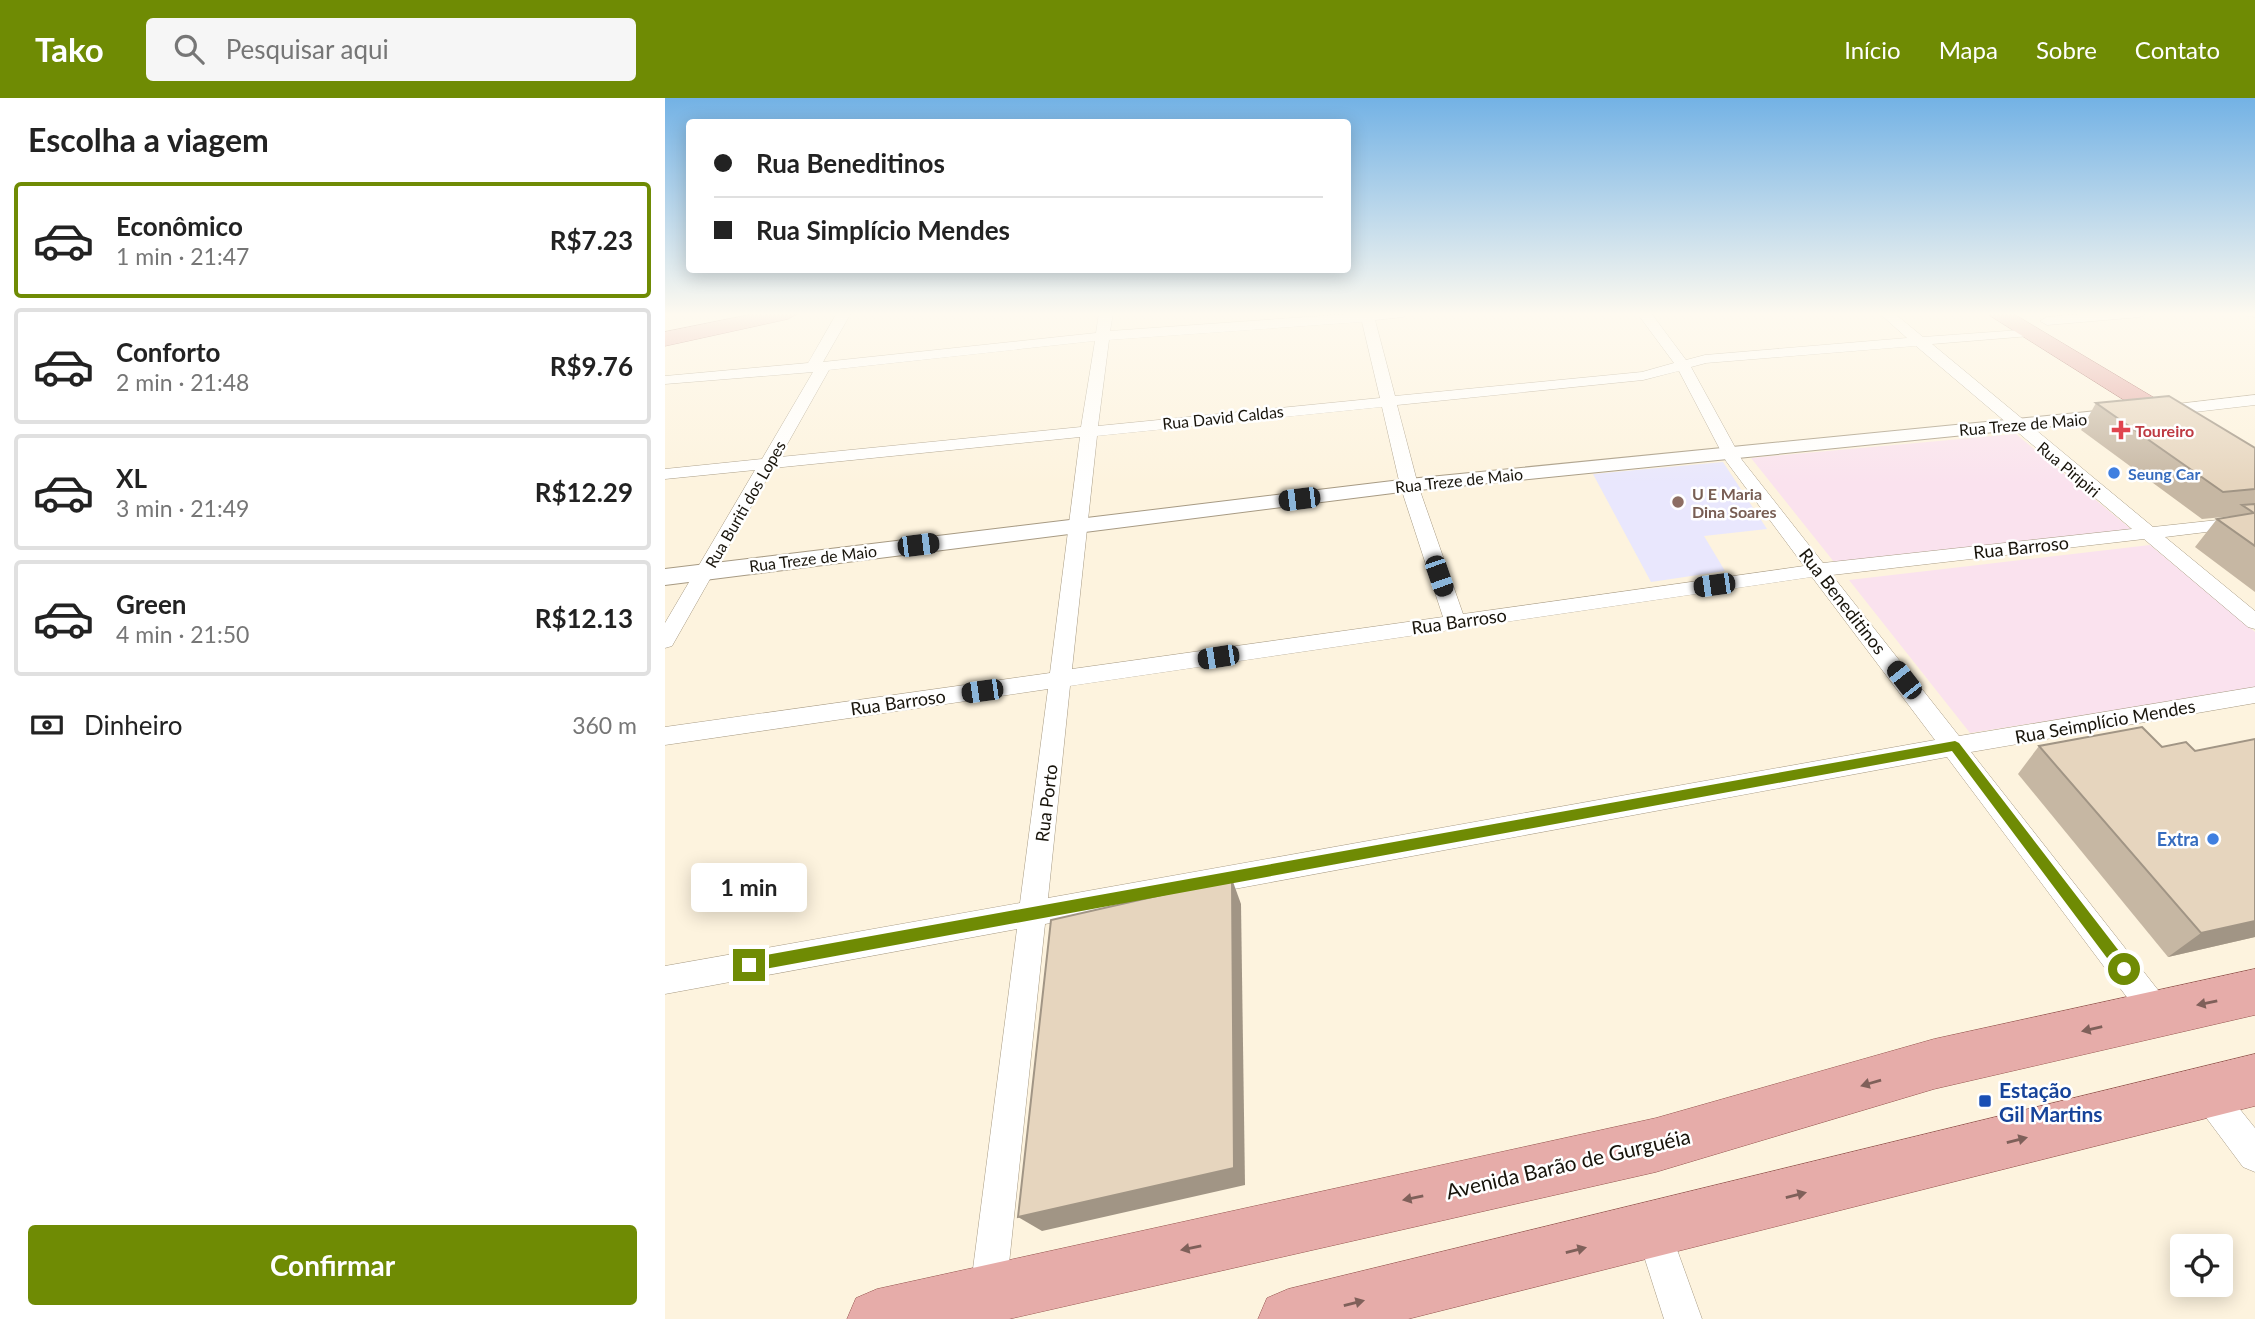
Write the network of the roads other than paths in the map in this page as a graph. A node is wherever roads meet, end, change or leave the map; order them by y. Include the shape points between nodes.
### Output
1 (783, 370) edge
2 (816, 370) edge
3 (1098, 370) edge
4 (1379, 370) edge
5 (1665, 370) edge
6 (1686, 370) edge
7 (1952, 370) edge
8 (2103, 370) edge
9 (2123, 370) edge
10 (665, 380) edge
11 (1386, 400) junction
12 (2255, 400) edge
13 (2190, 407) junction
14 (2160, 411) junction
15 (2015, 424) junction
16 (1089, 431) junction
17 (2255, 445) edge
18 (1728, 452) junction
19 (769, 462) junction
20 (2255, 470) edge
21 (665, 474) edge
22 (1409, 485) junction
23 (2255, 521) edge
24 (1078, 525) junction
25 (2145, 533) junction
26 (1818, 570) junction
27 (705, 572) junction
28 (665, 577) edge
29 (1455, 621) junction
30 (2255, 622) edge
31 (665, 641) edge
32 (1061, 681) junction
33 (2255, 695) edge
34 (665, 736) edge
35 (1955, 746) junction
36 (1034, 914) junction
37 (665, 980) edge
38 (2255, 992) edge
39 (2158, 1014) junction
40 (2231, 1087) edge
41 (2255, 1155) edge
42 (1654, 1231) junction
43 (988, 1292) junction
44 (877, 1319) edge
45 (1288, 1319) edge
46 (1683, 1319) edge

1 - 10 street
2 - 19 street, Rua Buriti dos Lopes
3 - 16 street, Rua Porto
4 - 11 street
5 - 11 street, Rua David Caldas via 1643,376
6 - 18 street, Rua Beneditinos
7 - 15 street, Rua Piripiri
8 - 14 main road
9 - 13 main road
11 - 16 street, Rua David Caldas
11 - 22 street
12 - 13 street, Rua Treze de Maio
13 - 14 street, Rua Treze de Maio
13 - 17 main road
14 - 15 street, Rua Treze de Maio
14 - 20 main road
15 - 18 street, Rua Treze de Maio
15 - 25 street, Rua Piripiri
16 - 19 street, Rua David Caldas
16 - 24 street, Rua Porto
18 - 22 street, Rua Treze de Maio
18 - 26 street, Rua Beneditinos
19 - 21 street, Rua David Caldas
19 - 27 street, Rua Buriti dos Lopes
22 - 24 street, Rua Treze de Maio
22 - 29 street
23 - 25 street, Rua Barroso
24 - 27 street, Rua Treze de Maio
24 - 32 street, Rua Porto
25 - 26 street, Rua Barroso
25 - 30 street, Rua Piripiri
26 - 29 street, Rua Barroso
26 - 35 street, Rua Beneditinos
27 - 28 street, Rua Treze de Maio
27 - 31 street, Rua Buriti dos Lopes
29 - 32 street, Rua Barroso
32 - 34 street, Rua Barroso
32 - 36 street, Rua Porto
33 - 35 street, Rua Seimplício Mendes
35 - 36 street, Rua Seimplício Mendes
35 - 39 street, Rua Beneditinos
36 - 37 street, Rua Seimplício Mendes
36 - 43 street, Rua Porto
38 -> 39 main road, Avenida Barão de Gurguéia
39 -> 43 main road, Avenida Barão de Gurguéia via 1934,1064 1656,1145
40 - 41 street
42 -> 40 main road
45 -> 42 main road
42 - 46 street
43 - 44 main road, Avenida Barão de Gurguéia

